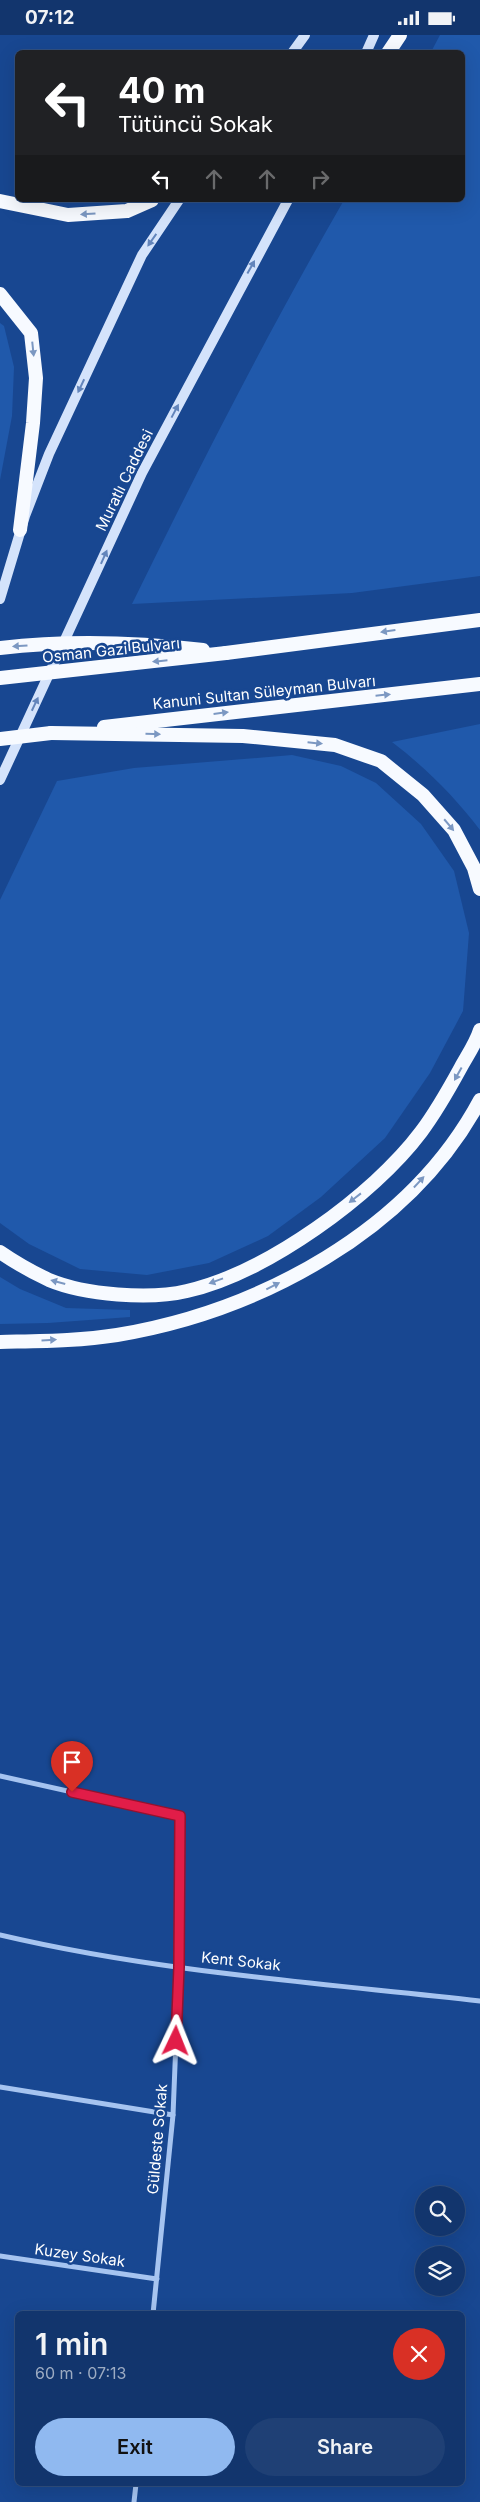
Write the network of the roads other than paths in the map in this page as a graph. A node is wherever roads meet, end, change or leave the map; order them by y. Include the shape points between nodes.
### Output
1 (306, 35) edge
2 (374, 35) edge
3 (400, 35) edge
4 (294, 50) edge
5 (367, 50) edge
6 (390, 50) edge
7 (0, 201) edge
8 (147, 202) edge
9 (178, 202) edge
10 (287, 202) edge
11 (0, 293) edge
12 (20, 530) junction
13 (0, 599) edge
14 (480, 613) edge
15 (480, 620) edge
16 (437, 624) junction
17 (0, 648) edge
18 (226, 653) junction
19 (0, 678) edge
20 (480, 684) edge
21 (51, 733) junction
22 (0, 739) edge
23 (0, 780) edge
24 (480, 889) edge
25 (480, 1031) edge
26 (480, 1100) edge
27 (0, 1252) edge
28 (0, 1342) edge
29 (0, 1776) edge
30 (0, 1935) edge
31 (179, 1967) junction
32 (480, 2001) edge
33 (0, 2087) edge
34 (173, 2115) junction
35 (0, 2256) edge
36 (156, 2279) junction
37 (153, 2311) edge
38 (136, 2486) edge
39 (134, 2502) edge

1 - 4 main road
2 - 5 main road
3 - 6 highway
8 -> 7 highway via 126,211 68,215
9 -> 12 main road via 142,255 49,454
23 -> 10 main road, Muratlı Caddesi via 142,473
11 -> 12 highway via 31,333 36,379
12 - 13 main road
14 - 16 highway
15 - 16 highway
16 -> 18 highway
18 -> 17 highway, bridge via 164,645 94,643
18 -> 19 highway, Osman Gazi Bulvarı, bridge
21 -> 20 highway, Kanuni Sultan Süleyman Bulvarı
21 - 22 highway, bridge
21 -> 24 highway via 243,736 335,745 381,761 423,795 454,830 474,868
25 -> 27 highway via 455,1079 421,1132 369,1188 318,1227 251,1268 187,1292 138,1296 97,1292 51,1281
28 -> 26 highway via 116,1335 192,1318 244,1301 351,1240 412,1189 468,1123
29 - 31 street, Güldeste Sokak via 180,1816
30 - 31 street, Kent Sokak
31 - 32 street, Kent Sokak
31 - 34 street, Güldeste Sokak
33 - 34 street
34 - 36 street, Güldeste Sokak
35 - 36 street, Kuzey Sokak
36 - 37 street, Güldeste Sokak
38 - 39 street

